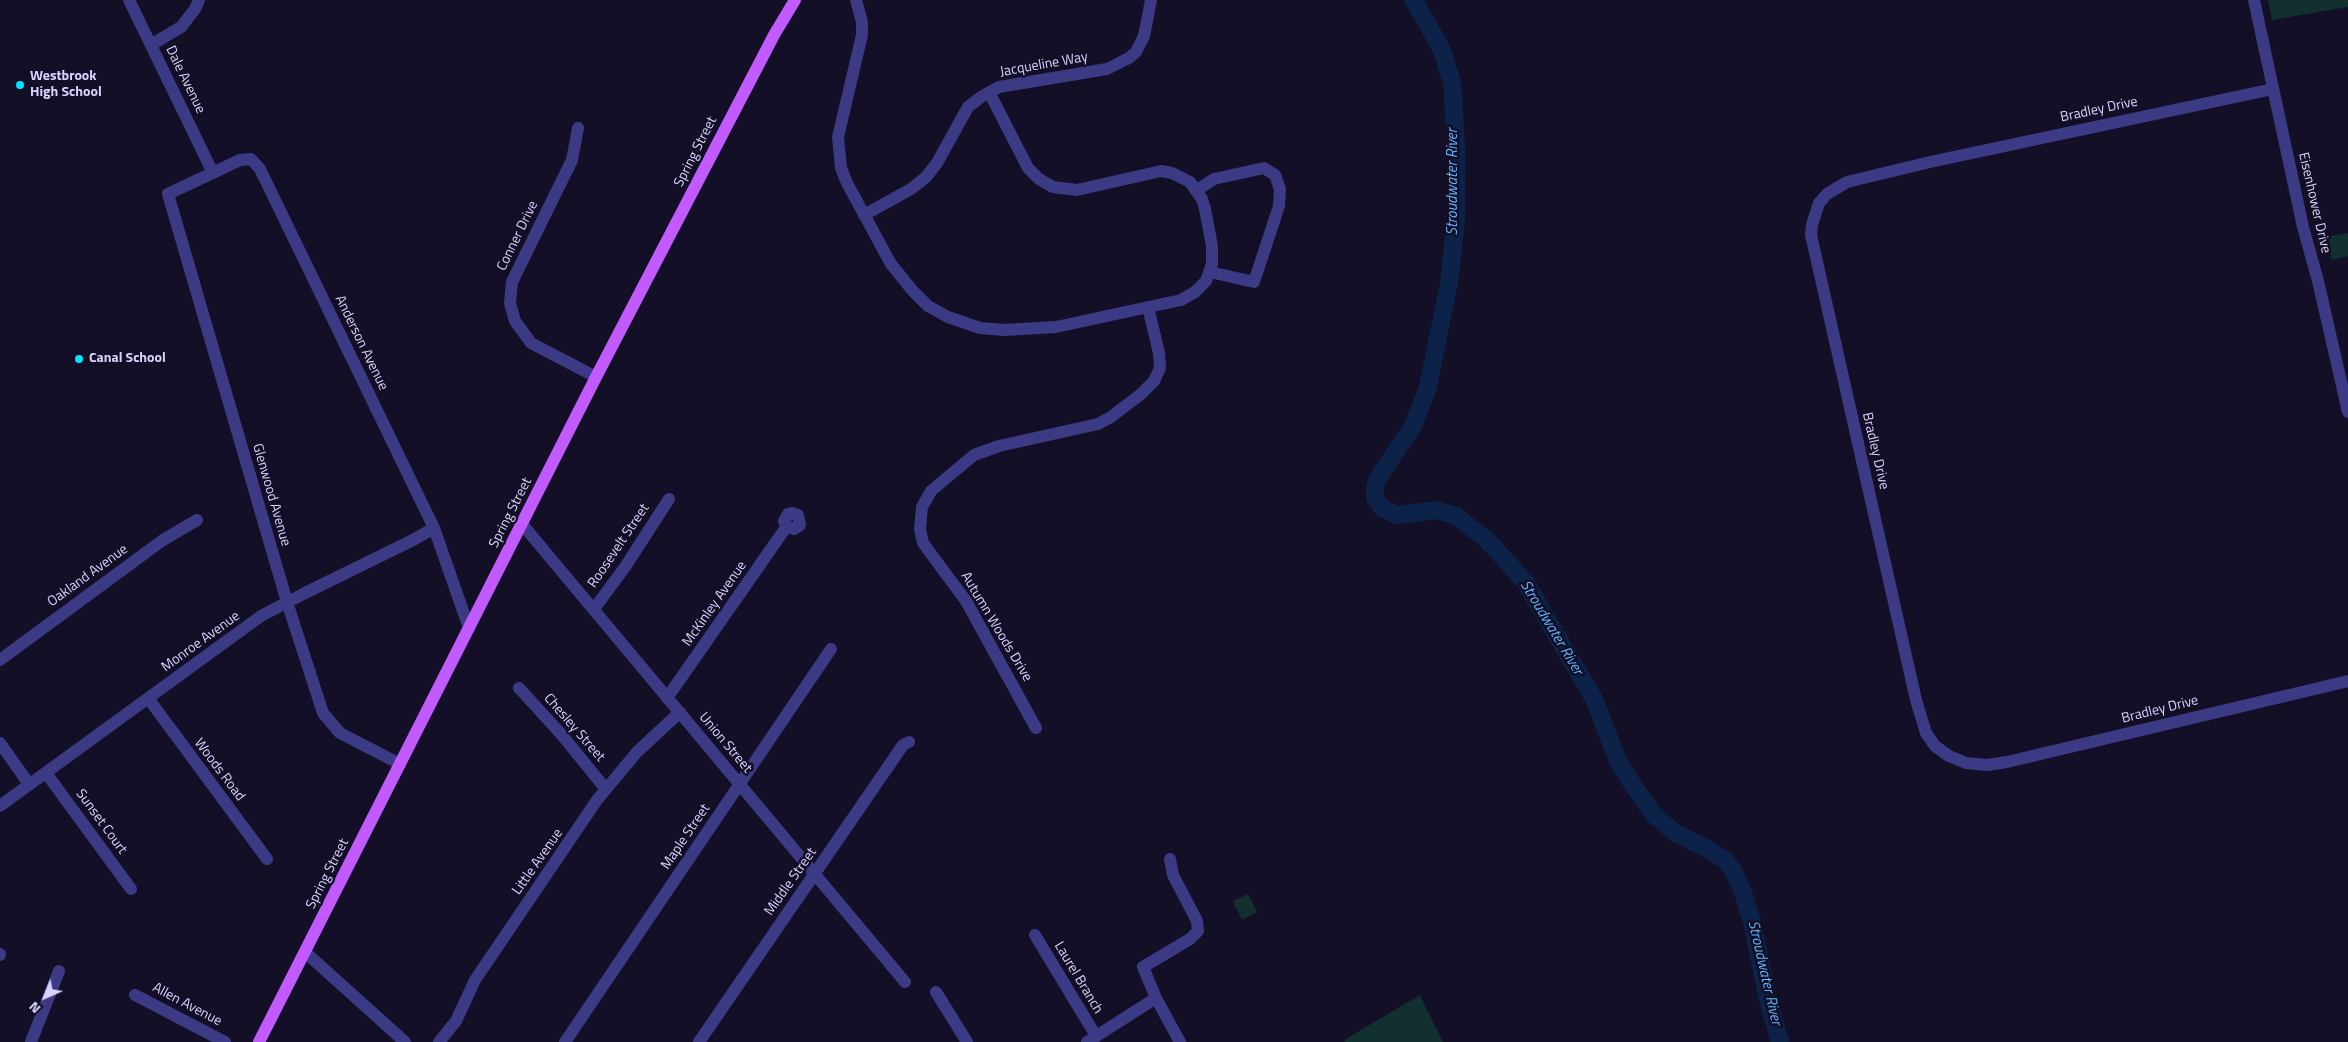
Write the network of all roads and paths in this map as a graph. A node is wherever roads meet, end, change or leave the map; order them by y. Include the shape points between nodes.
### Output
1 (129, 0) edge
2 (199, 0) edge
3 (795, 0) edge
4 (856, 0) edge
5 (1151, 0) edge
6 (2254, 0) edge
7 (151, 45) junction
8 (2273, 89) junction
9 (989, 92) junction
10 (578, 128) dead end
11 (213, 173) junction
12 (1197, 190) junction
13 (168, 194) joint
14 (864, 215) junction
15 (1210, 272) junction
16 (1148, 307) junction
17 (596, 377) junction
18 (2348, 412) edge
19 (669, 499) dead end
20 (197, 520) dead end
21 (522, 524) junction
22 (787, 526) dead end
23 (434, 528) junction
24 (287, 602) junction
25 (594, 609) junction
26 (469, 628) junction
27 (831, 649) dead end
28 (0, 660) edge
29 (2348, 681) edge
30 (518, 688) dead end
31 (148, 698) junction
32 (668, 698) junction
33 (680, 712) junction
34 (1036, 728) dead end
35 (909, 742) dead end
36 (0, 743) edge
37 (400, 764) junction
38 (46, 773) junction
39 (29, 784) junction
40 (739, 784) junction
41 (606, 788) junction
42 (0, 806) edge
43 (267, 859) dead end
44 (1170, 859) dead end
45 (815, 874) junction
46 (131, 889) dead end
47 (1035, 936) dead end
48 (305, 952) junction
49 (59, 971) dead end
50 (905, 982) dead end
51 (936, 992) dead end
52 (135, 995) dead end
53 (1156, 998) junction
54 (1093, 1040) edge
55 (31, 1042) edge
56 (225, 1042) edge
57 (259, 1042) edge
58 (405, 1042) edge
59 (439, 1042) edge
60 (565, 1042) edge
61 (700, 1042) edge
62 (967, 1042) edge
63 (1180, 1042) edge

1 - 7 street, Dale Avenue
2 - 7 street via 181,27
3 - 17 main road, Spring Street
4 - 14 street via 862,35 840,123 838,153 847,183
5 - 9 street, Jacqueline Way via 1144,36 1136,52 1122,62 1100,70 1014,82
6 - 8 street, Eisenhower Drive
7 - 11 street, Dale Avenue
8 - 18 street, Eisenhower Drive
8 - 29 street, Bradley Drive via 1847,182 1819,203 1811,235 1916,700 1926,733 1935,746 1966,763 1987,765 2007,762
9 - 12 street via 1023,160 1046,184 1060,190 1076,190 1161,171 1185,178
9 - 14 street, Jacqueline Way via 968,108 926,177
10 - 17 street, Conner Drive via 572,160 512,282 510,303 516,321 531,343
11 - 13 street, Anderson Avenue
11 - 23 street, Anderson Avenue via 246,159 251,159 260,169
12 - 15 street via 1205,209 1212,246
12 - 15 street via 1214,178 1264,168 1275,175 1280,189 1279,206 1254,282
13 - 24 street, Glenwood Avenue
14 - 16 street via 892,264 912,290 938,312 970,325 1004,330 1056,327
15 - 16 street via 1188,297
16 - 34 street, Autumn Woods Drive via 1160,368 1147,389 1098,424 974,454 931,492 922,507 920,529 923,543 966,601
17 - 21 main road, Spring Street
19 - 25 street, Roosevelt Street
20 - 28 street, Oakland Avenue via 163,540
21 - 25 street, Union Street
21 - 26 main road, Spring Street
22 - 32 street, McKinley Avenue
23 - 24 street, Monroe Avenue
23 - 26 street, Anderson Avenue
24 - 31 street, Monroe Avenue via 261,616
24 - 37 street, Glenwood Avenue via 328,721 340,733
25 - 32 street, Union Street
26 - 37 main road, Spring Street
27 - 40 street, Maple Street
30 - 41 street, Chesley Street
31 - 38 street, Monroe Avenue
31 - 43 street, Woods Road
32 - 33 street, Union Street
33 - 40 street, Union Street
33 - 41 street, Little Avenue via 637,752
35 - 45 street, Middle Street via 903,746
36 - 39 street
37 - 48 main road, Spring Street
38 - 39 street, Monroe Avenue
38 - 46 street, Sunset Court
39 - 42 street, Monroe Avenue
40 - 45 street, Union Street
40 - 60 street, Maple Street
41 - 59 street, Little Avenue via 475,980 456,1021
44 - 53 street via 1173,875 1197,921 1198,931 1142,967
45 - 50 street, Union Street
45 - 61 street, Middle Street
47 - 54 street, Laurel Branch
48 - 57 main road, Spring Street
48 - 58 street
49 - 55 street
51 - 62 street
52 - 56 street, Allen Avenue
53 - 54 street
53 - 63 street

